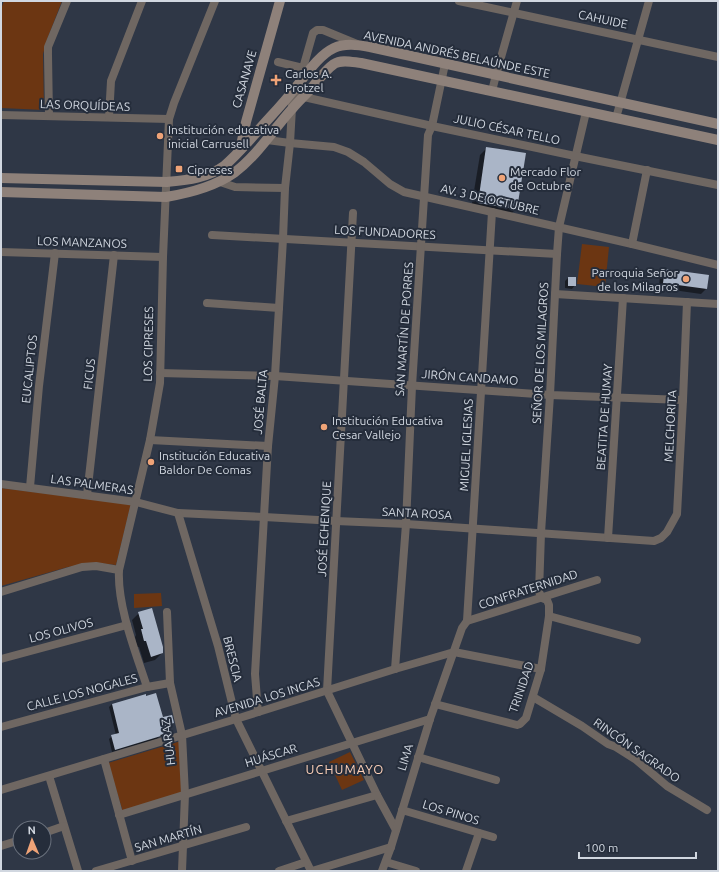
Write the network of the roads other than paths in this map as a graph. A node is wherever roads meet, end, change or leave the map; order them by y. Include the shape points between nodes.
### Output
1 (67, 1) edge
2 (142, 1) edge
3 (215, 1) edge
4 (280, 1) edge
5 (459, 1) edge
6 (517, 1) edge
7 (649, 1) edge
8 (513, 13) junction
9 (638, 39) junction
10 (359, 45) junction
11 (718, 56) edge
12 (278, 62) dead end
13 (445, 64) junction
14 (305, 71) junction
15 (496, 75) junction
16 (441, 81) junction
17 (492, 91) junction
18 (291, 93) junction
19 (304, 97) junction
20 (620, 102) junction
21 (292, 108) junction
22 (586, 112) junction
23 (1, 114) edge
24 (48, 116) junction
25 (109, 118) junction
26 (616, 118) junction
27 (169, 119) junction
28 (718, 124) edge
29 (432, 126) junction
30 (267, 140) junction
31 (718, 140) edge
32 (290, 143) junction
33 (240, 150) junction
34 (575, 156) junction
35 (245, 163) junction
36 (647, 170) junction
37 (1, 178) edge
38 (167, 182) junction
39 (220, 182) junction
40 (718, 185) edge
41 (284, 188) junction
42 (1, 192) edge
43 (166, 197) junction
44 (424, 197) junction
45 (492, 212) junction
46 (353, 213) dead end
47 (559, 227) junction
48 (212, 235) dead end
49 (283, 239) junction
50 (352, 242) junction
51 (632, 244) junction
52 (421, 246) junction
53 (490, 251) junction
54 (1, 252) edge
55 (55, 253) junction
56 (556, 254) junction
57 (114, 255) junction
58 (162, 257) junction
59 (718, 265) edge
60 (555, 294) junction
61 (623, 298) junction
62 (687, 302) junction
63 (207, 303) dead end
64 (718, 304) edge
65 (279, 308) junction
66 (160, 372) junction
67 (275, 376) junction
68 (344, 381) junction
69 (412, 386) junction
70 (481, 390) junction
71 (550, 395) junction
72 (617, 398) junction
73 (683, 400) junction
74 (150, 440) junction
75 (268, 446) junction
76 (1, 484) edge
77 (30, 487) junction
78 (87, 495) junction
79 (136, 502) junction
80 (178, 513) junction
81 (264, 517) junction
82 (336, 521) junction
83 (406, 524) junction
84 (473, 529) junction
85 (541, 533) junction
86 (608, 538) junction
87 (654, 541) joint
88 (119, 570) junction
89 (597, 580) dead end
90 (1, 592) edge
91 (542, 598) junction
92 (167, 612) dead end
93 (549, 616) junction
94 (467, 621) junction
95 (127, 625) junction
96 (637, 640) dead end
97 (454, 652) junction
98 (1, 659) edge
99 (395, 669) junction
100 (541, 669) junction
101 (170, 683) junction
102 (147, 687) junction
103 (327, 691) junction
104 (533, 697) junction
105 (435, 704) junction
106 (258, 712) junction
107 (236, 719) junction
108 (430, 719) junction
109 (1, 727) edge
110 (182, 735) junction
111 (351, 743) junction
112 (418, 757) junction
113 (104, 759) junction
114 (261, 771) junction
115 (49, 776) junction
116 (496, 780) dead end
117 (1, 790) edge
118 (185, 794) junction
119 (377, 795) junction
120 (402, 810) junction
121 (707, 810) dead end
122 (119, 815) junction
123 (286, 821) junction
124 (64, 826) junction
125 (246, 827) dead end
126 (52, 830) edge
127 (396, 830) junction
128 (479, 833) junction
129 (492, 837) dead end
130 (12, 843) edge
131 (1, 846) edge
132 (183, 846) junction
133 (391, 847) junction
134 (132, 861) junction
135 (306, 862) junction
136 (386, 862) junction
137 (78, 871) edge
138 (96, 871) edge
139 (182, 871) edge
140 (279, 871) edge
141 (311, 871) edge
142 (382, 871) edge
143 (416, 871) edge
144 (466, 871) edge

1 - 24 street via 48,47
2 - 25 street via 111,81
3 - 27 street, LOS CIPRESES
4 - 33 street, CASANAVE
5 - 8 street, CAHUIDE
6 - 8 street
7 - 9 street
8 - 9 street, CAHUIDE
8 - 15 street
9 - 11 street, CAHUIDE
9 - 20 street
10 - 13 street, AVENIDA ANDRÉS BELAÚNDE ESTE
10 - 14 street, AVENIDA ANDRÉS BELAÚNDE ESTE via 335,48
10 - 14 street via 323,30 317,30 313,33
12 - 14 street
13 - 15 street, AVENIDA ANDRÉS BELAÚNDE ESTE
13 - 16 street, SAN MARTÍN DE PORRES
14 - 18 street, AVENIDA ANDRÉS BELAÚNDE ESTE
15 - 17 street
15 - 20 street, AVENIDA ANDRÉS BELAÚNDE ESTE
16 - 17 street
16 - 19 street via 361,63 340,62 327,70
16 - 29 street, SAN MARTÍN DE PORRES
17 - 22 street
18 - 19 street, JULIO CÉSAR TELLO
18 - 21 street, JOSÉ BALTA
18 - 33 street, AVENIDA ANDRÉS BELAÚNDE ESTE
19 - 21 street
19 - 29 street, JULIO CÉSAR TELLO
20 - 26 street
20 - 28 street, AVENIDA ANDRÉS BELAÚNDE ESTE
21 - 30 street
21 - 32 street, JOSÉ BALTA
22 - 26 street
22 - 34 street, SEÑOR DE LOS MILAGROS
23 - 24 street, LAS ORQUÍDEAS
24 - 25 street, LAS ORQUÍDEAS
25 - 27 street, LAS ORQUÍDEAS
26 - 31 street
27 - 38 street, LOS CIPRESES
29 - 34 street, JULIO CÉSAR TELLO
29 - 44 street, SAN MARTÍN DE PORRES via 428,135
30 - 32 street, AV. 3 DE OCTUBRE
30 - 35 street
32 - 41 street, JOSÉ BALTA
32 - 44 street, AV. 3 DE OCTUBRE via 334,147 348,152 390,184 404,192
33 - 35 street
33 - 38 street, AVENIDA ANDRÉS BELAÚNDE ESTE via 224,166 206,175
34 - 36 street, JULIO CÉSAR TELLO
34 - 47 street, SEÑOR DE LOS MILAGROS
35 - 39 street
36 - 40 street, JULIO CÉSAR TELLO
36 - 51 street
37 - 38 street, AVENIDA ANDRÉS BELAÚNDE ESTE
38 - 43 street, LOS CIPRESES
39 - 41 street via 235,187
39 - 43 street via 186,194
41 - 49 street, JOSÉ BALTA
42 - 43 street
43 - 58 street, LOS CIPRESES
44 - 45 street, AV. 3 DE OCTUBRE
44 - 52 street, SAN MARTÍN DE PORRES
45 - 47 street, AV. 3 DE OCTUBRE
45 - 53 street, MIGUEL IGLESIAS
46 - 50 street, JOSÉ ECHENIQUE
47 - 51 street, AV. 3 DE OCTUBRE
47 - 56 street, SEÑOR DE LOS MILAGROS
48 - 49 street, LOS FUNDADORES
49 - 50 street, LOS FUNDADORES
49 - 65 street, JOSÉ BALTA
50 - 52 street, LOS FUNDADORES
50 - 68 street, JOSÉ ECHENIQUE
51 - 59 street, AV. 3 DE OCTUBRE
52 - 53 street, LOS FUNDADORES
52 - 69 street, SAN MARTÍN DE PORRES
53 - 56 street, LOS FUNDADORES
53 - 70 street, MIGUEL IGLESIAS
54 - 55 street, LOS MANZANOS
55 - 57 street, LOS MANZANOS
55 - 77 street, EUCALIPTOS
56 - 60 street, SEÑOR DE LOS MILAGROS
57 - 58 street, LOS MANZANOS
57 - 78 street, FICUS
58 - 66 street, LOS CIPRESES
60 - 61 street
60 - 71 street, SEÑOR DE LOS MILAGROS
61 - 62 street
61 - 72 street, BEATITA DE HUMAY
62 - 64 street
62 - 73 street, MELCHORITA
63 - 65 street
65 - 67 street, JOSÉ BALTA
66 - 67 street, JIRÓN CANDAMO
66 - 74 street, LOS CIPRESES
67 - 68 street, JIRÓN CANDAMO
67 - 75 street, JOSÉ BALTA
68 - 69 street, JIRÓN CANDAMO
68 - 82 street, JOSÉ ECHENIQUE
69 - 70 street, JIRÓN CANDAMO
69 - 83 street, SAN MARTÍN DE PORRES
70 - 71 street, JIRÓN CANDAMO
70 - 84 street, MIGUEL IGLESIAS
71 - 72 street, JIRÓN CANDAMO
71 - 85 street, SEÑOR DE LOS MILAGROS
72 - 73 street, JIRÓN CANDAMO
72 - 86 street, BEATITA DE HUMAY
73 - 87 street, MELCHORITA via 677,514 664,535
74 - 75 street
74 - 79 street, LOS CIPRESES
75 - 81 street, JOSÉ BALTA
76 - 77 street, LAS PALMERAS
77 - 78 street, LAS PALMERAS
78 - 79 street, LAS PALMERAS
79 - 80 street, LAS PALMERAS
79 - 88 street, LOS CIPRESES
80 - 81 street, SANTA ROSA
80 - 107 street, BRESCIA via 218,646
81 - 82 street, SANTA ROSA
81 - 106 street, JOSÉ BALTA via 255,674
82 - 83 street, SANTA ROSA
82 - 103 street, JOSÉ ECHENIQUE
83 - 84 street, SANTA ROSA
83 - 99 street, SAN MARTÍN DE PORRES
84 - 85 street, SANTA ROSA
84 - 94 street, MIGUEL IGLESIAS
85 - 86 street, SANTA ROSA
85 - 91 street, SEÑOR DE LOS MILAGROS via 539,592
86 - 87 street, SANTA ROSA
88 - 90 street via 96,566 82,567
88 - 95 street, LOS CIPRESES via 118,581
89 - 91 street, CONFRATERNIDAD
91 - 93 street, TRINIDAD via 547,600 549,605
91 - 94 street, CONFRATERNIDAD
92 - 101 street, HUARAZ
93 - 96 street
93 - 100 street, TRINIDAD
94 - 97 street, MIGUEL IGLESIAS
95 - 98 street, LOS OLIVOS
95 - 102 street, LOS CIPRESES
97 - 99 street, AVENIDA LOS INCAS
97 - 100 street, AVENIDA LOS INCAS
97 - 105 street, LIMA
99 - 103 street, AVENIDA LOS INCAS
100 - 104 street, TRINIDAD
101 - 102 street, CALLE LOS NOGALES
101 - 110 street, HUARAZ
102 - 109 street, CALLE LOS NOGALES
103 - 106 street, AVENIDA LOS INCAS
103 - 111 street, JOSÉ ECHENIQUE
104 - 105 street, TRINIDAD via 526,718 517,725
104 - 121 street, RINCÓN SAGRADO via 635,759 667,786
105 - 108 street, LIMA
106 - 107 street, AVENIDA LOS INCAS
107 - 110 street, AVENIDA LOS INCAS
107 - 114 street, BRESCIA
108 - 111 street, HUÁSCAR
108 - 112 street, LIMA
110 - 113 street, AVENIDA LOS INCAS
110 - 118 street, HUARAZ
111 - 114 street, HUÁSCAR
111 - 119 street, JOSÉ ECHENIQUE
112 - 116 street
112 - 120 street, LIMA
113 - 115 street, AVENIDA LOS INCAS
113 - 122 street
114 - 118 street, HUÁSCAR
114 - 123 street, BRESCIA
115 - 117 street, AVENIDA LOS INCAS
115 - 124 street
118 - 122 street, HUÁSCAR
118 - 132 street, HUARAZ
119 - 123 street
119 - 127 street, JOSÉ ECHENIQUE
120 - 127 street, LIMA
120 - 128 street, LOS PINOS
122 - 134 street
123 - 135 street, BRESCIA
124 - 126 street
124 - 137 street
125 - 132 street, SAN MARTÍN
127 - 133 street, LIMA
128 - 129 street, LOS PINOS
128 - 144 street
130 - 131 street
132 - 134 street, SAN MARTÍN
132 - 139 street, HUARAZ
133 - 136 street, LIMA
133 - 141 street
134 - 138 street, SAN MARTÍN
135 - 140 street
135 - 141 street, BRESCIA
136 - 142 street, LIMA
136 - 143 street

